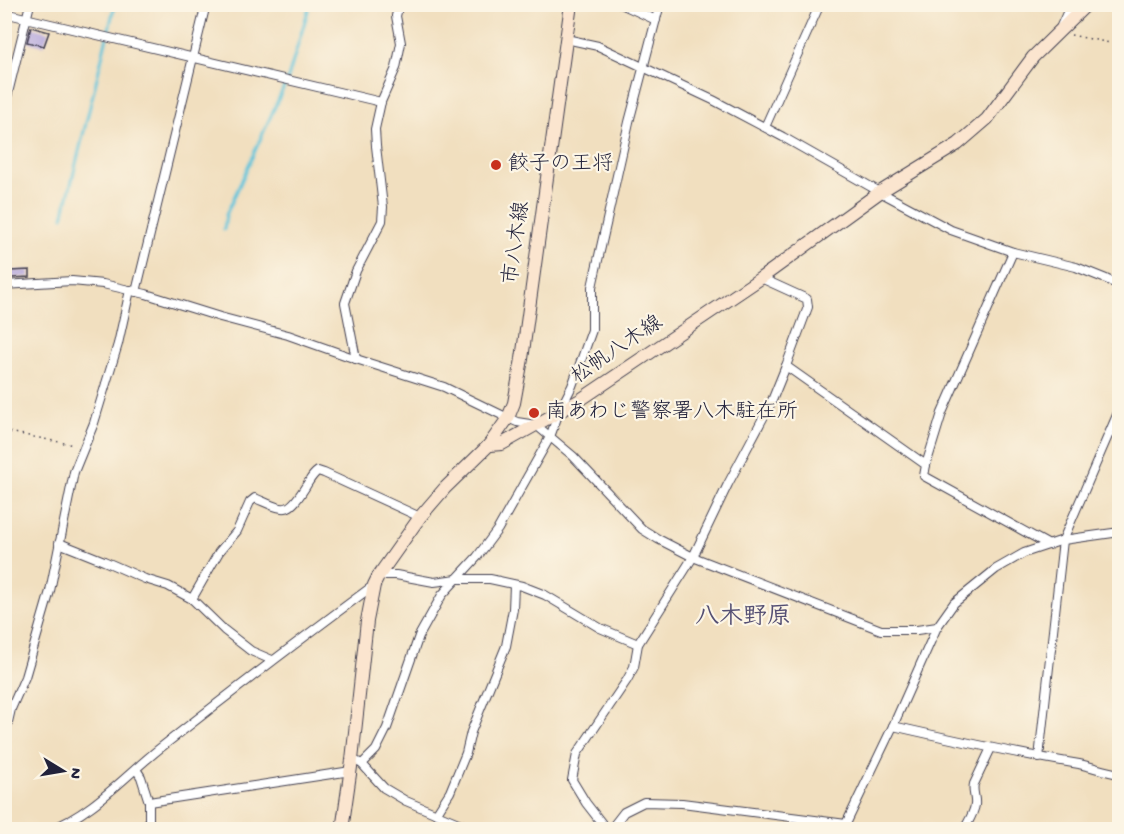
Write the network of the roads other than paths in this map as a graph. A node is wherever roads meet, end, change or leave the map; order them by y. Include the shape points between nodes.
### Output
1 (30, 4) edge
2 (206, 4) edge
3 (399, 4) edge
4 (571, 4) edge
5 (621, 4) edge
6 (660, 4) edge
7 (820, 4) edge
8 (1071, 4) edge
9 (1087, 4) edge
10 (4, 13) edge
11 (26, 18) junction
12 (657, 20) junction
13 (1058, 32) junction
14 (566, 39) junction
15 (193, 58) junction
16 (644, 67) junction
17 (381, 102) junction
18 (4, 109) edge
19 (765, 127) junction
20 (880, 192) junction
21 (1013, 252) junction
22 (761, 278) junction
23 (4, 285) edge
24 (1119, 286) edge
25 (133, 291) junction
26 (356, 359) junction
27 (786, 366) junction
28 (1119, 408) edge
29 (559, 412) junction
30 (508, 418) junction
31 (536, 425) junction
32 (550, 437) junction
33 (489, 445) junction
34 (926, 465) junction
35 (420, 517) junction
36 (1119, 532) edge
37 (1063, 540) junction
38 (59, 543) junction
39 (1048, 545) junction
40 (693, 556) junction
41 (457, 579) junction
42 (376, 580) junction
43 (514, 585) junction
44 (192, 599) junction
45 (937, 627) junction
46 (638, 644) junction
47 (272, 660) junction
48 (892, 726) junction
49 (4, 739) edge
50 (991, 748) junction
51 (1040, 758) junction
52 (355, 765) junction
53 (136, 769) junction
54 (1119, 774) edge
55 (149, 802) junction
56 (436, 814) junction
57 (49, 830) edge
58 (149, 830) edge
59 (342, 830) edge
60 (476, 830) edge
61 (608, 830) edge
62 (964, 830) edge

1 - 11 street
2 - 15 street
3 - 17 street via 396,16 400,51
4 - 14 main road, 市八木線
5 - 12 street
6 - 12 street
7 - 19 street
8 - 13 street
9 - 13 main road, 松帆八木線
10 - 11 street
11 - 15 street
11 - 18 street
12 - 16 street
13 - 20 main road, 松帆八木線 via 1033,57 987,119 958,144
14 - 16 street via 598,46
14 - 30 main road, 市八木線 via 522,359
15 - 17 street
15 - 25 street
16 - 19 street
16 - 29 street via 592,287 592,330
17 - 26 street via 375,129 382,221 356,271 345,303
19 - 20 street
20 - 21 street via 951,230
20 - 22 main road, 松帆八木線
21 - 24 street via 1076,267
21 - 34 street via 942,412
22 - 27 street via 807,299 808,308
22 - 29 main road, 松帆八木線
23 - 25 street via 72,281
25 - 26 street via 288,335
25 - 38 street via 94,423 74,472
26 - 30 street via 444,387
27 - 34 street
27 - 40 street
28 - 37 street
29 - 31 main road, 松帆八木線
29 - 32 street
30 - 31 street
30 - 33 main road, 市八木線
31 - 32 street
31 - 33 main road, 松帆八木線 via 502,444
32 - 40 street via 642,528
32 - 41 street via 498,529
33 - 35 main road, 松帆八木線
34 - 39 street via 924,476
35 - 42 main road, 松帆八木線
35 - 44 street via 318,471 287,509 255,498 250,502 237,531 219,552
36 - 37 street
37 - 39 street
37 - 51 street
38 - 44 street
38 - 49 street via 41,624
39 - 45 street via 996,569 954,603
40 - 45 street via 881,630
40 - 46 street
41 - 42 street via 434,582 396,575
41 - 43 street via 490,579
41 - 52 street via 442,595 419,636 376,750
42 - 47 street
42 - 52 main road, 松帆八木線 via 367,621
43 - 46 street via 545,595 600,628
43 - 56 street via 506,646 450,792
44 - 47 street via 251,651
45 - 48 street
46 - 61 street via 627,680 577,754 572,780
47 - 53 street
48 - 50 street
48 - 61 street via 846,824 682,803 644,802 624,812
50 - 51 street
50 - 62 street via 974,784 975,807
51 - 54 street
52 - 55 street
52 - 56 street via 384,789
52 - 59 main road, 松帆八木線
53 - 55 street
53 - 57 street via 71,820
55 - 58 street
56 - 60 street

